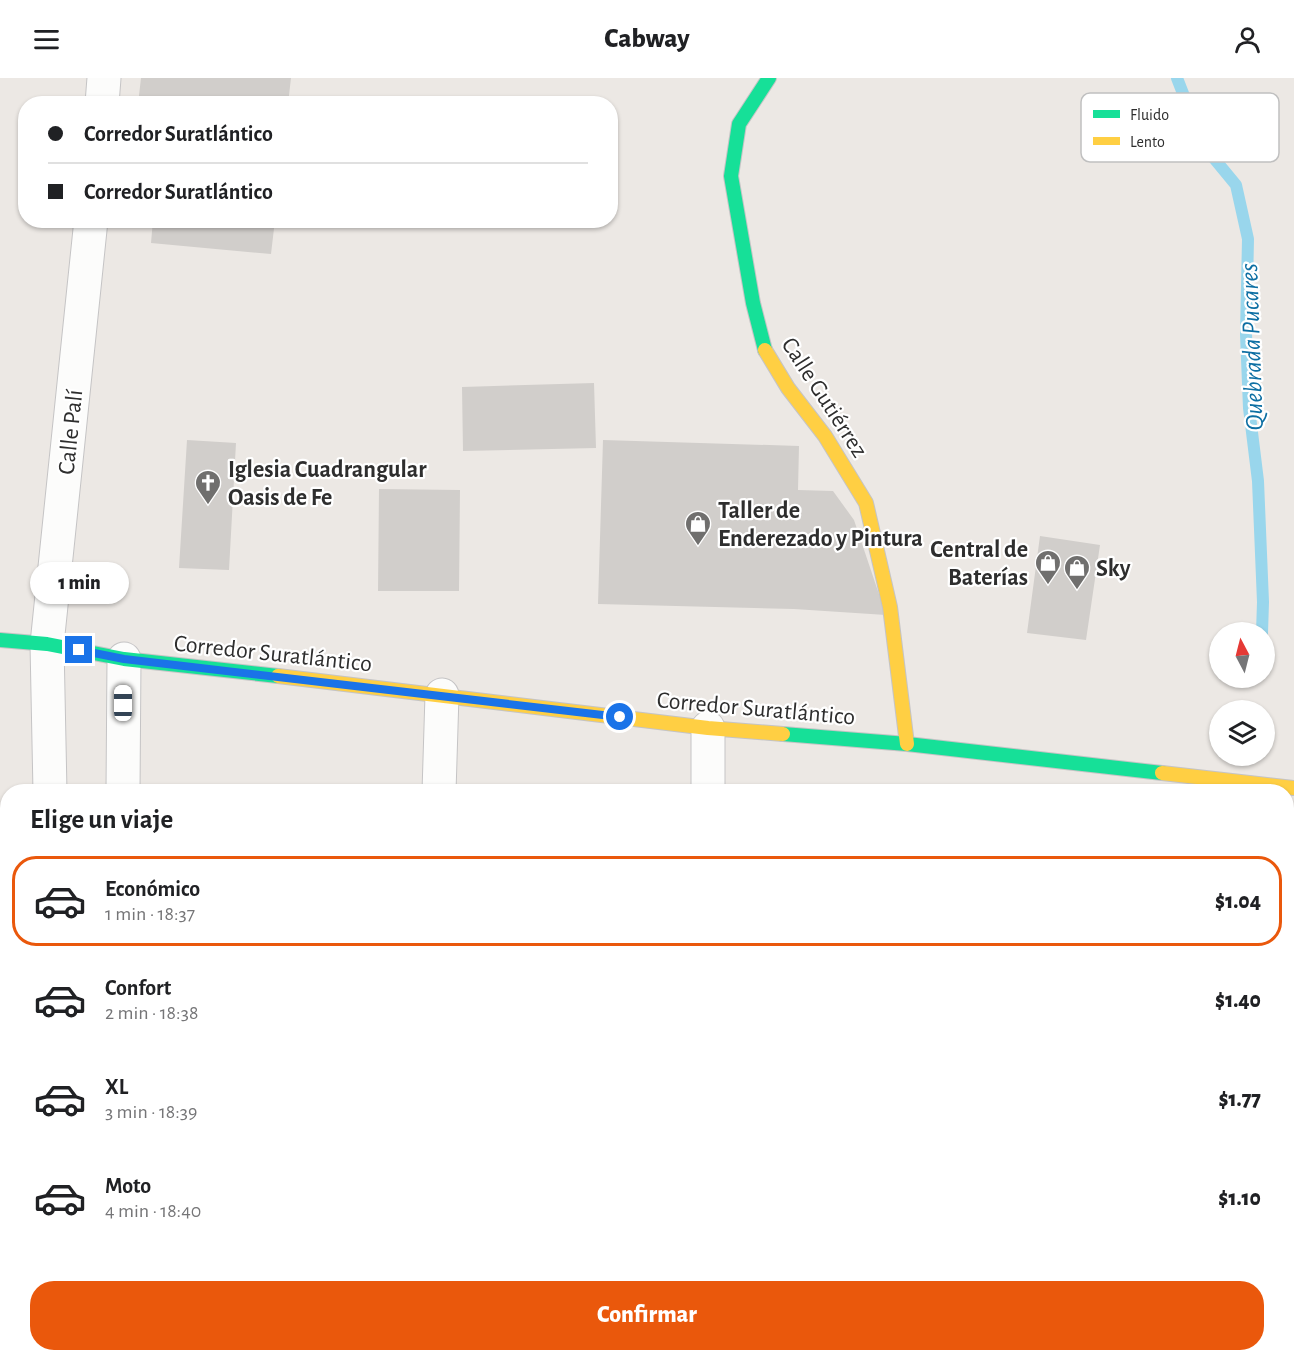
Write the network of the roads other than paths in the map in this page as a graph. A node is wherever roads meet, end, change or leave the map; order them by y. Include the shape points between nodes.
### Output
1 (104, 78) edge
2 (769, 78) edge
3 (103, 96) edge
4 (90, 228) edge
5 (0, 640) edge
6 (47, 644) junction
7 (124, 659) junction
8 (442, 695) junction
9 (708, 728) junction
10 (908, 744) junction
11 (50, 784) edge
12 (123, 784) edge
13 (439, 784) edge
14 (708, 784) edge
15 (1259, 784) edge

1 - 3 street
2 - 10 main road, Calle Gutiérrez via 739,124 731,176 753,303 764,349 866,502 890,607
4 - 6 street, Calle Palí
5 - 6 main road, Corredor Suratlántico
6 - 7 main road, Corredor Suratlántico
6 - 11 street, Calle Palí
7 - 8 main road, Corredor Suratlántico
7 - 12 street
8 - 9 main road, Corredor Suratlántico
8 - 13 street
9 - 10 main road, Corredor Suratlántico
9 - 14 street
10 - 15 main road, Corredor Suratlántico

